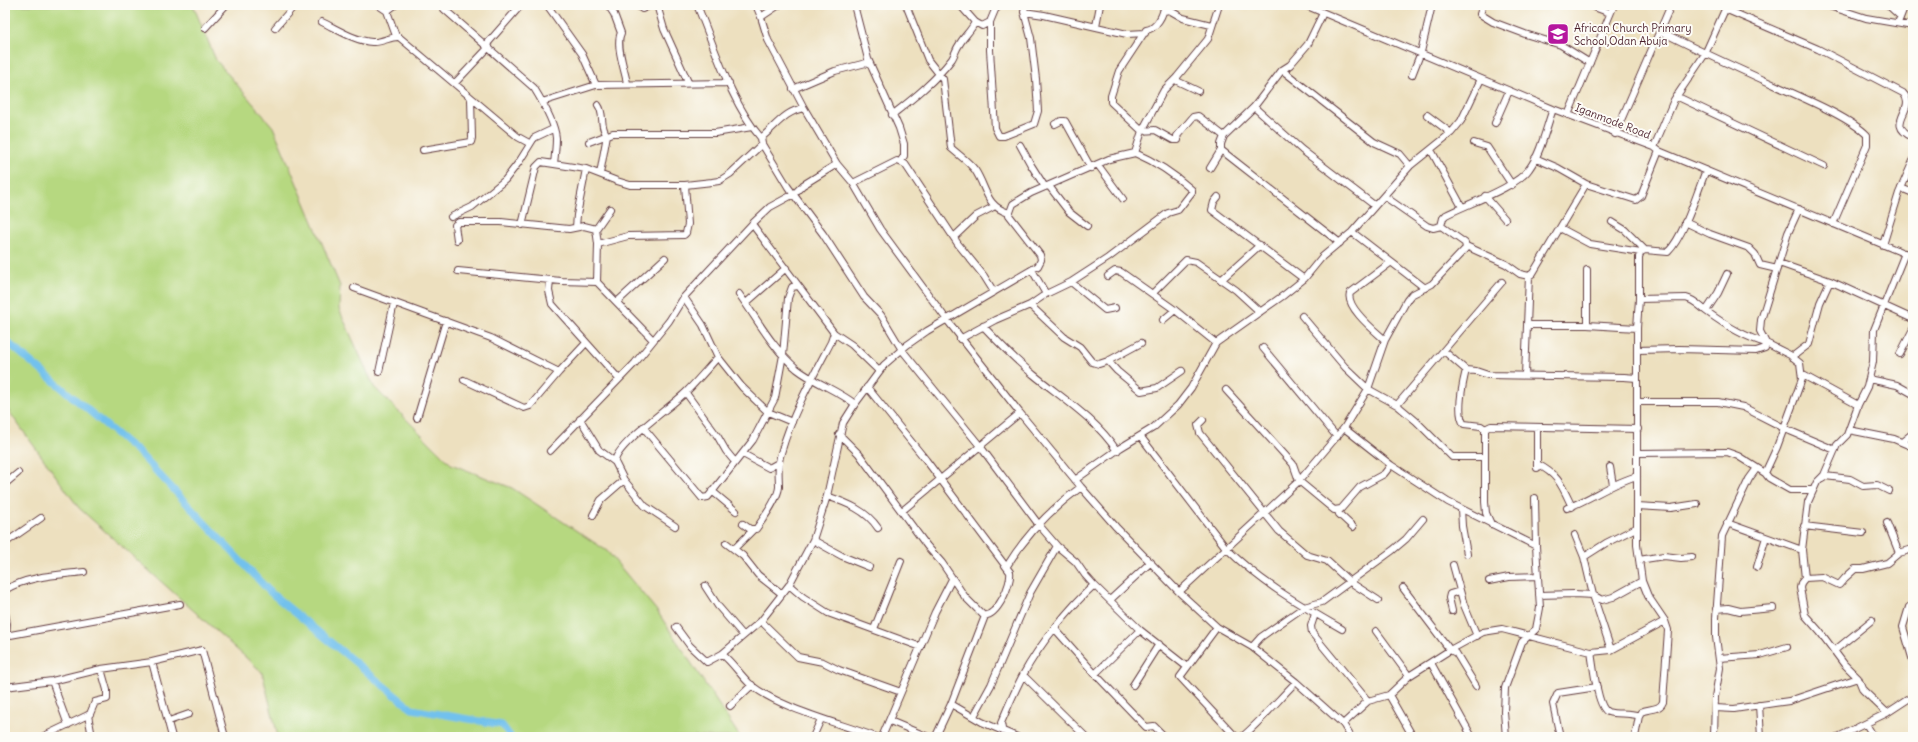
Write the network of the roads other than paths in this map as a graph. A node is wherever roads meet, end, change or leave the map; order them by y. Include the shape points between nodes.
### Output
1 (226, 5) edge
2 (295, 5) edge
3 (378, 5) edge
4 (394, 5) edge
5 (547, 5) edge
6 (608, 5) edge
7 (637, 5) edge
8 (651, 5) edge
9 (657, 5) edge
10 (697, 5) edge
11 (756, 5) edge
12 (778, 5) edge
13 (854, 5) edge
14 (906, 5) edge
15 (960, 5) edge
16 (1000, 5) edge
17 (1024, 5) edge
18 (1100, 5) edge
19 (1219, 5) edge
20 (1307, 5) edge
21 (1432, 5) edge
22 (1483, 5) edge
23 (1589, 5) edge
24 (1614, 5) edge
25 (1671, 5) edge
26 (1826, 5) edge
27 (1888, 5) edge
28 (1905, 5) edge
29 (519, 6) edge
30 (1726, 7) edge
31 (1164, 8) edge
32 (444, 9) dead end
33 (387, 11) junction
34 (1024, 12) junction
35 (1323, 13) junction
36 (1610, 13) junction
37 (1900, 16) junction
38 (761, 17) junction
39 (322, 22) dead end
40 (975, 22) junction
41 (990, 22) junction
42 (1898, 23) junction
43 (1211, 25) junction
44 (1096, 26) junction
45 (1913, 26) edge
46 (205, 28) dead end
47 (275, 28) dead end
48 (1660, 30) junction
49 (1145, 33) junction
50 (396, 36) junction
51 (487, 46) junction
52 (1421, 52) junction
53 (1705, 54) junction
54 (1590, 63) junction
55 (870, 65) junction
56 (1282, 70) junction
57 (939, 74) junction
58 (1412, 75) dead end
59 (1176, 77) junction
60 (1481, 79) junction
61 (688, 82) junction
62 (729, 82) junction
63 (455, 83) junction
64 (628, 84) junction
65 (596, 85) junction
66 (793, 89) junction
67 (1198, 91) dead end
68 (1509, 91) junction
69 (1676, 96) junction
70 (471, 98) junction
71 (542, 102) junction
72 (598, 105) dead end
73 (1254, 107) junction
74 (804, 108) junction
75 (1553, 109) junction
76 (892, 115) junction
77 (1427, 115) dead end
78 (1568, 115) junction
79 (1495, 123) dead end
80 (1055, 124) dead end
81 (752, 127) junction
82 (553, 129) junction
83 (1142, 131) junction
84 (1451, 133) junction
85 (1615, 134) junction
86 (607, 135) junction
87 (1224, 136) junction
88 (1913, 137) edge
89 (762, 141) junction
90 (589, 142) dead end
91 (529, 143) junction
92 (1474, 143) dead end
93 (1020, 145) dead end
94 (1657, 149) junction
95 (423, 150) dead end
96 (1221, 150) junction
97 (1431, 150) junction
98 (1135, 153) junction
99 (1535, 158) junction
100 (1913, 161) edge
101 (900, 162) junction
102 (554, 164) junction
103 (837, 164) junction
104 (1098, 165) junction
105 (1410, 166) junction
106 (1824, 166) dead end
107 (1091, 168) junction
108 (1210, 168) dead end
109 (586, 170) junction
110 (1706, 170) junction
111 (600, 174) junction
112 (853, 183) junction
113 (1586, 184) junction
114 (685, 185) junction
115 (1512, 185) junction
116 (1047, 186) junction
117 (1901, 188) junction
118 (1913, 193) edge
119 (794, 194) junction
120 (1384, 196) junction
121 (1485, 196) junction
122 (1218, 197) dead end
123 (1123, 199) dead end
124 (1374, 205) junction
125 (995, 206) junction
126 (1462, 207) junction
127 (610, 209) dead end
128 (1799, 209) junction
129 (1009, 213) junction
130 (451, 217) dead end
131 (1505, 219) dead end
132 (1612, 222) dead end
133 (1685, 222) junction
134 (752, 224) junction
135 (1833, 224) junction
136 (522, 225) junction
137 (1087, 226) dead end
138 (1441, 226) junction
139 (576, 227) junction
140 (1560, 228) junction
141 (596, 229) junction
142 (1352, 232) junction
143 (954, 237) junction
144 (457, 240) dead end
145 (1340, 243) junction
146 (598, 244) junction
147 (1883, 245) junction
148 (1260, 246) junction
149 (1466, 246) junction
150 (1643, 251) junction
151 (1905, 253) junction
152 (1913, 257) edge
153 (665, 258) dead end
154 (1390, 262) junction
155 (1778, 266) junction
156 (786, 268) junction
157 (1032, 270) junction
158 (1587, 270) dead end
159 (458, 271) dead end
160 (1727, 274) dead end
161 (1108, 276) dead end
162 (1529, 276) junction
163 (1304, 279) junction
164 (550, 280) junction
165 (1221, 280) junction
166 (1830, 281) junction
167 (597, 282) junction
168 (1071, 282) junction
169 (1502, 282) dead end
170 (798, 286) junction
171 (354, 288) dead end
172 (1425, 288) junction
173 (994, 292) junction
174 (1153, 293) junction
175 (739, 294) dead end
176 (1046, 294) junction
177 (684, 297) junction
178 (1639, 300) junction
179 (618, 301) junction
180 (394, 303) junction
181 (746, 303) junction
182 (1884, 304) junction
183 (1030, 305) junction
184 (1115, 308) dead end
185 (1175, 310) junction
186 (1706, 311) junction
187 (1260, 312) junction
188 (1302, 316) dead end
189 (1913, 319) edge
190 (947, 320) junction
191 (1163, 320) dead end
192 (446, 321) junction
193 (1527, 324) junction
194 (1587, 325) junction
195 (983, 326) junction
196 (1637, 328) junction
197 (1913, 329) edge
198 (834, 333) junction
199 (960, 339) junction
200 (653, 340) junction
201 (1385, 340) junction
202 (586, 343) junction
203 (1141, 343) dead end
204 (1216, 343) junction
205 (1766, 343) junction
206 (1263, 348) dead end
207 (902, 350) junction
208 (1637, 350) junction
209 (1444, 351) junction
210 (783, 354) junction
211 (1900, 354) dead end
212 (718, 357) junction
213 (1792, 357) junction
214 (1108, 361) junction
215 (1466, 370) junction
216 (879, 371) junction
217 (1182, 371) dead end
218 (379, 372) dead end
219 (559, 372) junction
220 (1525, 375) junction
221 (1803, 376) junction
222 (811, 378) junction
223 (1637, 378) junction
224 (1869, 379) junction
225 (464, 380) dead end
226 (619, 380) junction
227 (867, 387) junction
228 (1226, 390) dead end
229 (1368, 390) junction
230 (686, 393) junction
231 (1913, 394) edge
232 (1637, 402) junction
233 (855, 404) junction
234 (1397, 404) junction
235 (1858, 405) junction
236 (768, 412) junction
237 (1020, 413) junction
238 (417, 418) dead end
239 (580, 419) junction
240 (1202, 420) dead end
241 (792, 422) junction
242 (643, 427) junction
243 (1784, 427) junction
244 (1344, 428) junction
245 (1537, 428) junction
246 (1638, 429) junction
247 (1485, 430) junction
248 (1849, 430) junction
249 (1913, 433) edge
250 (839, 434) junction
251 (1337, 436) junction
252 (1141, 437) junction
253 (1902, 442) junction
254 (980, 446) junction
255 (1913, 447) edge
256 (1835, 450) junction
257 (550, 451) dead end
258 (1116, 451) junction
259 (1638, 453) junction
260 (743, 454) junction
261 (1484, 457) junction
262 (615, 462) junction
263 (735, 462) junction
264 (778, 463) junction
265 (1390, 464) junction
266 (1610, 467) dead end
267 (1757, 468) junction
268 (18, 473) dead end
269 (1765, 473) junction
270 (1637, 476) junction
271 (1822, 478) junction
272 (940, 479) junction
273 (624, 480) junction
274 (1075, 480) junction
275 (1299, 480) junction
276 (5, 484) edge
277 (1612, 484) junction
278 (1081, 487) junction
279 (1813, 490) junction
280 (712, 491) junction
281 (1889, 491) dead end
282 (827, 496) junction
283 (1535, 498) dead end
284 (1697, 504) dead end
285 (1637, 506) junction
286 (1461, 509) junction
287 (736, 511) dead end
288 (902, 511) junction
289 (1338, 511) junction
290 (1266, 513) junction
291 (593, 515) dead end
292 (41, 518) dead end
293 (1423, 519) dead end
294 (1727, 523) junction
295 (1887, 523) dead end
296 (743, 524) dead end
297 (1490, 524) junction
298 (1039, 525) junction
299 (675, 526) dead end
300 (1804, 526) junction
301 (1353, 527) dead end
302 (878, 528) dead end
303 (1636, 528) junction
304 (753, 530) junction
305 (1863, 533) dead end
306 (1575, 535) dead end
307 (1766, 537) junction
308 (813, 540) junction
309 (5, 543) edge
310 (726, 543) dead end
311 (1057, 546) junction
312 (1536, 546) junction
313 (1226, 548) junction
314 (734, 549) junction
315 (1913, 549) edge
316 (1802, 550) junction
317 (1899, 553) junction
318 (1467, 554) dead end
319 (1584, 557) junction
320 (1692, 557) dead end
321 (1639, 560) junction
322 (901, 561) dead end
323 (1151, 562) junction
324 (1453, 565) dead end
325 (1007, 566) junction
326 (869, 567) dead end
327 (1757, 567) dead end
328 (84, 572) dead end
329 (1538, 576) junction
330 (1805, 578) junction
331 (952, 579) junction
332 (1489, 581) dead end
333 (1642, 581) junction
334 (1350, 582) junction
335 (789, 585) junction
336 (1094, 585) junction
337 (705, 586) dead end
338 (1403, 588) dead end
339 (5, 590) edge
340 (1460, 591) junction
341 (1179, 592) junction
342 (782, 594) junction
343 (1539, 595) junction
344 (1593, 595) junction
345 (1110, 600) junction
346 (1378, 600) dead end
347 (180, 604) dead end
348 (1913, 605) edge
349 (1304, 607) junction
350 (1716, 608) junction
351 (1773, 608) dead end
352 (1452, 611) dead end
353 (5, 613) edge
354 (1315, 614) junction
355 (985, 616) junction
356 (1872, 620) dead end
357 (761, 621) junction
358 (1665, 621) junction
359 (676, 627) dead end
360 (1217, 627) junction
361 (874, 629) junction
362 (1055, 629) junction
363 (1342, 629) dead end
364 (1140, 630) junction
365 (1376, 631) dead end
366 (743, 635) junction
367 (1529, 635) junction
368 (5, 636) edge
369 (1476, 636) junction
370 (1159, 644) junction
371 (921, 647) junction
372 (1252, 647) junction
373 (1787, 647) dead end
374 (1450, 650) junction
375 (1611, 650) junction
376 (1834, 651) junction
377 (1591, 652) junction
378 (722, 654) junction
379 (1719, 658) junction
380 (1913, 661) edge
381 (152, 662) junction
382 (1431, 663) junction
383 (1187, 666) junction
384 (101, 669) junction
385 (1095, 674) junction
386 (1023, 675) junction
387 (1409, 676) junction
388 (1858, 678) junction
389 (52, 681) junction
390 (1296, 682) junction
391 (752, 685) junction
392 (1133, 685) dead end
393 (1476, 686) dead end
394 (5, 687) edge
395 (1597, 687) junction
396 (901, 692) junction
397 (1388, 695) junction
398 (1913, 696) edge
399 (1368, 701) junction
400 (951, 704) junction
401 (1759, 705) junction
402 (730, 706) dead end
403 (1715, 708) junction
404 (1887, 713) junction
405 (189, 714) dead end
406 (88, 715) junction
407 (974, 716) junction
408 (1639, 716) junction
409 (821, 719) junction
410 (169, 721) junction
411 (890, 721) junction
412 (1343, 724) junction
413 (1866, 724) junction
414 (68, 725) junction
415 (1002, 729) junction
416 (42, 737) edge
417 (92, 737) edge
418 (172, 737) edge
419 (225, 737) edge
420 (813, 737) edge
421 (876, 737) edge
422 (882, 737) edge
423 (928, 737) edge
424 (933, 737) edge
425 (1017, 737) edge
426 (1086, 737) edge
427 (1165, 737) edge
428 (1236, 737) edge
429 (1242, 737) edge
430 (1350, 737) edge
431 (1413, 737) edge
432 (1472, 737) edge
433 (1506, 737) edge
434 (1560, 737) edge
435 (1635, 737) edge
436 (1714, 737) edge
437 (1760, 737) edge
438 (1838, 737) edge
439 (1874, 737) edge

1 - 46 street
2 - 47 street
3 - 33 street
4 - 33 street
5 - 65 street via 582,54
6 - 64 street via 620,28 618,38
7 - 8 street via 642,9
9 - 61 street via 664,29
10 - 62 street
11 - 38 street
12 - 38 street
13 - 55 street
14 - 57 street via 928,60
15 - 40 street
16 - 41 street
17 - 34 street
18 - 44 street
19 - 43 street
20 - 35 street, Iganmode Road
21 - 52 street
22 - 54 street via 1480,14 1493,22 1561,45
23 - 36 street
24 - 36 street
25 - 48 street
26 - 42 street via 1889,24
27 - 37 street
28 - 37 street
29 - 51 street
30 - 53 street
30 - 88 street via 1818,49 1903,93 1909,102 1900,125 1904,133
31 - 43 street via 1183,18
31 - 49 street via 1158,21
32 - 51 street
33 - 50 street
34 - 41 street via 1031,38 1038,111 1034,124 1004,136 999,136 995,128
34 - 44 street
35 - 52 street, Iganmode Road
35 - 56 street via 1308,44 1290,65
36 - 54 street
37 - 42 street
38 - 66 street via 768,40
39 - 50 street via 370,42 383,42
40 - 41 street via 982,26
40 - 57 street via 972,30 959,44 953,58
42 - 45 street
43 - 59 street via 1208,39
44 - 49 street via 1127,34
48 - 53 street
48 - 85 street
49 - 83 street via 1137,41 1119,71 1110,100
50 - 63 street
51 - 63 street
51 - 71 street via 534,88
52 - 58 street
52 - 60 street, Iganmode Road
53 - 69 street
53 - 135 street via 1806,99 1860,128 1867,135 1867,145
54 - 78 street
55 - 66 street via 866,63 835,71
55 - 76 street
56 - 73 street
56 - 105 street via 1374,142 1400,154
57 - 76 street
57 - 125 street via 943,79 951,148 975,169
59 - 67 street via 1177,81
59 - 83 street via 1164,90
60 - 68 street, Iganmode Road
60 - 84 street via 1461,121
61 - 62 street
61 - 64 street
62 - 81 street
63 - 70 street
64 - 65 street
65 - 71 street
66 - 74 street
68 - 75 street, Iganmode Road
68 - 79 street
69 - 94 street
69 - 106 street
70 - 91 street via 518,137
70 - 95 street via 471,142
71 - 82 street
72 - 86 street via 601,109 602,127
73 - 87 street
73 - 124 street via 1297,146
74 - 89 street via 794,110 780,120
74 - 103 street
75 - 78 street, Iganmode Road
75 - 99 street
76 - 101 street via 905,151
77 - 84 street
78 - 85 street, Iganmode Road
80 - 107 street via 1065,121
81 - 86 street via 715,133 613,132
81 - 89 street
82 - 91 street via 539,134
82 - 102 street via 556,137
83 - 87 street via 1155,130 1178,140 1177,136 1193,117 1198,116
83 - 98 street
84 - 97 street
85 - 94 street, Iganmode Road
86 - 90 street
86 - 111 street
87 - 96 street via 1220,144
89 - 114 street via 730,174 719,181
89 - 119 street via 775,167
91 - 130 street via 505,180 472,207
92 - 115 street via 1487,147
93 - 116 street via 1030,165
94 - 110 street, Iganmode Road
94 - 113 street via 1638,199
96 - 108 street
96 - 145 street
97 - 105 street
97 - 126 street
98 - 104 street
98 - 168 street via 1154,161 1162,169 1176,176 1192,192 1178,210 1168,213
99 - 113 street
99 - 115 street via 1525,174
100 - 117 street
101 - 112 street via 897,161
101 - 143 street via 905,164
102 - 109 street
102 - 136 street via 542,162 536,167
103 - 112 street
103 - 119 street via 803,185
104 - 107 street
104 - 123 street
105 - 120 street
107 - 116 street
109 - 111 street
109 - 139 street
110 - 128 street, Iganmode Road
110 - 133 street
111 - 114 street via 617,182 630,184
112 - 190 street via 880,229
113 - 140 street
114 - 146 street via 688,224 684,235 628,236
115 - 121 street
116 - 129 street via 1013,204
116 - 137 street via 1069,212
117 - 118 street
117 - 147 street
119 - 134 street via 770,207
119 - 207 street via 864,297 881,315
120 - 124 street
120 - 138 street via 1427,226
121 - 126 street
121 - 131 street
122 - 148 street via 1212,210
124 - 142 street
125 - 129 street
125 - 143 street via 976,216
126 - 138 street via 1446,215
127 - 141 street
128 - 135 street, Iganmode Road
128 - 155 street via 1788,233
129 - 157 street via 1040,255 1040,263
132 - 150 street via 1625,230
133 - 150 street via 1668,252
133 - 155 street via 1750,248 1760,265
134 - 156 street
134 - 177 street
135 - 147 street, Iganmode Road
136 - 139 street via 569,229
136 - 144 street via 501,222 457,223
138 - 149 street
139 - 141 street via 590,226
140 - 150 street via 1590,244
140 - 162 street
141 - 146 street
142 - 145 street
142 - 154 street
143 - 173 street
145 - 163 street via 1322,257
146 - 167 street
147 - 151 street, Iganmode Road
148 - 163 street
148 - 165 street
149 - 162 street via 1506,264 1520,274
149 - 172 street via 1464,252
150 - 178 street via 1639,257
151 - 152 street, Iganmode Road
151 - 182 street
153 - 179 street
154 - 172 street
154 - 201 street via 1349,296 1364,321
155 - 166 street
155 - 205 street via 1760,327
156 - 170 street
156 - 181 street
157 - 173 street
157 - 176 street
158 - 194 street
159 - 164 street
160 - 186 street via 1718,294
161 - 174 street via 1118,270
162 - 193 street
163 - 187 street
164 - 167 street
164 - 202 street via 552,304
165 - 174 street via 1196,262 1186,260
165 - 187 street
166 - 182 street
166 - 213 street via 1820,303 1810,344
167 - 179 street
168 - 176 street
168 - 184 street via 1105,310
169 - 209 street
170 - 198 street
170 - 210 street via 792,287 789,292
171 - 180 street
172 - 201 street via 1411,295
173 - 190 street
174 - 185 street
175 - 181 street
176 - 183 street
177 - 200 street via 669,322
177 - 212 street via 703,325
178 - 186 street via 1686,298
178 - 196 street
179 - 200 street
180 - 192 street
180 - 218 street
181 - 210 street
182 - 189 street
182 - 224 street via 1874,330 1873,362
183 - 195 street
183 - 214 street via 1064,337 1080,347 1092,362 1099,364
185 - 191 street
185 - 204 street
186 - 205 street via 1743,336
187 - 204 street
188 - 229 street via 1344,367
190 - 199 street
190 - 207 street
192 - 219 street via 511,346
192 - 238 street
193 - 194 street
193 - 220 street
194 - 196 street
195 - 199 street
195 - 258 street via 1032,373 1075,407 1111,442
196 - 208 street
197 - 211 street
198 - 216 street via 852,345
198 - 222 street
199 - 237 street
200 - 226 street
201 - 229 street
202 - 219 street
202 - 226 street
203 - 214 street
204 - 252 street via 1185,397
205 - 208 street via 1765,348 1756,351
205 - 213 street
206 - 251 street
207 - 216 street
207 - 254 street
208 - 223 street
209 - 215 street
209 - 234 street
210 - 222 street
210 - 236 street via 775,398
212 - 230 street
212 - 236 street via 742,387
213 - 221 street via 1800,364
214 - 217 street via 1142,391 1158,388
215 - 220 street via 1488,375
215 - 247 street via 1461,395 1462,421
216 - 227 street
219 - 225 street via 530,406 524,408
220 - 223 street
221 - 235 street
221 - 243 street
222 - 233 street
222 - 241 street
223 - 232 street
224 - 231 street via 1897,385
224 - 235 street
226 - 239 street
227 - 233 street
227 - 272 street
228 - 275 street via 1293,464
229 - 234 street
229 - 244 street
230 - 242 street
230 - 263 street
232 - 243 street via 1718,402 1743,407
232 - 246 street
233 - 250 street
234 - 261 street via 1452,457
235 - 248 street
236 - 241 street
236 - 260 street via 762,426
237 - 254 street
237 - 274 street
239 - 257 street
239 - 262 street via 599,450
240 - 290 street via 1198,425 1200,433
241 - 264 street
242 - 262 street via 617,454
242 - 280 street via 702,498 708,497
243 - 256 street
243 - 269 street
244 - 251 street
244 - 265 street
245 - 246 street
245 - 247 street via 1491,426
245 - 277 street via 1537,466 1549,470 1560,481 1570,507
246 - 259 street
247 - 261 street
248 - 253 street
248 - 256 street
249 - 253 street
250 - 282 street
250 - 288 street via 859,454
251 - 275 street
252 - 258 street
252 - 313 street
253 - 255 street
254 - 272 street
254 - 298 street
256 - 271 street
258 - 274 street
259 - 267 street via 1727,452
259 - 270 street
260 - 263 street
260 - 264 street via 769,468
261 - 297 street via 1485,508
262 - 273 street
263 - 280 street
264 - 304 street via 779,485 776,498 758,527
265 - 286 street
265 - 289 street via 1384,474 1360,487
266 - 277 street
267 - 269 street
267 - 294 street
268 - 276 street
269 - 279 street via 1790,490
270 - 277 street
270 - 285 street
271 - 279 street
271 - 281 street via 1825,476 1850,479 1863,486 1878,485
272 - 288 street
272 - 325 street
273 - 291 street via 601,500
273 - 299 street via 645,506
274 - 278 street
275 - 289 street via 1330,509
275 - 290 street
278 - 298 street
278 - 323 street
279 - 300 street
280 - 287 street
282 - 302 street via 861,511 871,518
282 - 308 street
283 - 312 street
284 - 285 street via 1671,508
285 - 303 street
286 - 297 street
286 - 318 street
288 - 331 street
289 - 301 street
290 - 313 street
290 - 334 street via 1279,532 1307,554 1327,561
292 - 309 street
293 - 334 street via 1406,539
294 - 307 street
294 - 350 street via 1722,536
295 - 317 street
296 - 304 street
297 - 312 street
298 - 311 street
298 - 325 street
300 - 305 street
300 - 316 street
303 - 319 street
303 - 321 street
304 - 314 street
306 - 319 street
307 - 316 street
307 - 327 street
308 - 326 street via 837,554
308 - 335 street
310 - 314 street
311 - 336 street via 1076,562
311 - 407 street via 1030,593 991,685
312 - 329 street
313 - 341 street
313 - 349 street via 1263,582
314 - 342 street via 758,575
315 - 317 street
316 - 330 street
317 - 330 street via 1887,563 1855,569 1839,585 1822,577
319 - 344 street
320 - 321 street via 1664,556
321 - 333 street
322 - 361 street
323 - 341 street
323 - 345 street
324 - 340 street
325 - 355 street via 1010,582 996,610
328 - 339 street via 30,580
329 - 332 street
329 - 343 street
330 - 376 street via 1800,588 1804,615
331 - 355 street via 978,612
331 - 371 street via 945,588
333 - 344 street via 1613,597 1602,600
333 - 358 street via 1651,601
334 - 346 street
334 - 349 street via 1322,602
335 - 342 street
335 - 361 street via 828,613
336 - 345 street
336 - 362 street via 1079,598
337 - 366 street
338 - 374 street
340 - 352 street via 1450,594
340 - 369 street
341 - 360 street
342 - 357 street
343 - 344 street
343 - 367 street via 1538,623
344 - 375 street
345 - 364 street
347 - 368 street
348 - 380 street via 1909,607 1903,627
349 - 354 street
349 - 372 street via 1261,637
350 - 351 street via 1740,611
350 - 379 street
353 - 368 street
354 - 363 street
354 - 399 street via 1310,626 1312,633
355 - 400 street
356 - 376 street
357 - 366 street
357 - 396 street via 798,657 823,662
358 - 375 street
358 - 408 street via 1668,630 1663,702 1661,706 1645,710
359 - 378 street via 690,646 707,662
360 - 372 street
360 - 383 street
361 - 371 street
362 - 385 street
362 - 386 street
364 - 370 street
364 - 385 street
365 - 387 street
366 - 378 street
367 - 369 street via 1502,629 1483,632
367 - 377 street
367 - 433 street via 1522,642 1505,688
369 - 374 street
370 - 383 street
370 - 392 street
371 - 396 street
372 - 390 street
373 - 379 street via 1760,655
374 - 382 street
374 - 393 street via 1456,653
375 - 377 street
376 - 388 street
377 - 395 street
378 - 391 street
379 - 403 street
380 - 398 street
381 - 384 street
381 - 410 street
381 - 419 street via 202,650
382 - 387 street
382 - 432 street
383 - 428 street via 1181,676 1182,681
384 - 389 street
384 - 406 street via 108,697 95,702
385 - 427 street via 1146,727 1154,726
386 - 415 street via 1002,723
386 - 426 street
387 - 397 street
388 - 401 street via 1789,701
388 - 404 street via 1863,690
389 - 394 street
389 - 414 street
390 - 412 street
390 - 429 street
391 - 402 street
391 - 409 street via 777,700
395 - 408 street via 1606,711 1630,712
395 - 434 street via 1558,693 1553,704
396 - 411 street
397 - 399 street
397 - 431 street
398 - 404 street
399 - 412 street
400 - 407 street
400 - 424 street via 936,736
401 - 403 street via 1734,709
401 - 437 street
403 - 436 street
404 - 413 street
405 - 410 street
406 - 414 street
406 - 417 street
407 - 415 street via 982,722
408 - 435 street
409 - 420 street
409 - 421 street
410 - 418 street
411 - 422 street
411 - 423 street
412 - 430 street
413 - 438 street
413 - 439 street
414 - 416 street
415 - 425 street

